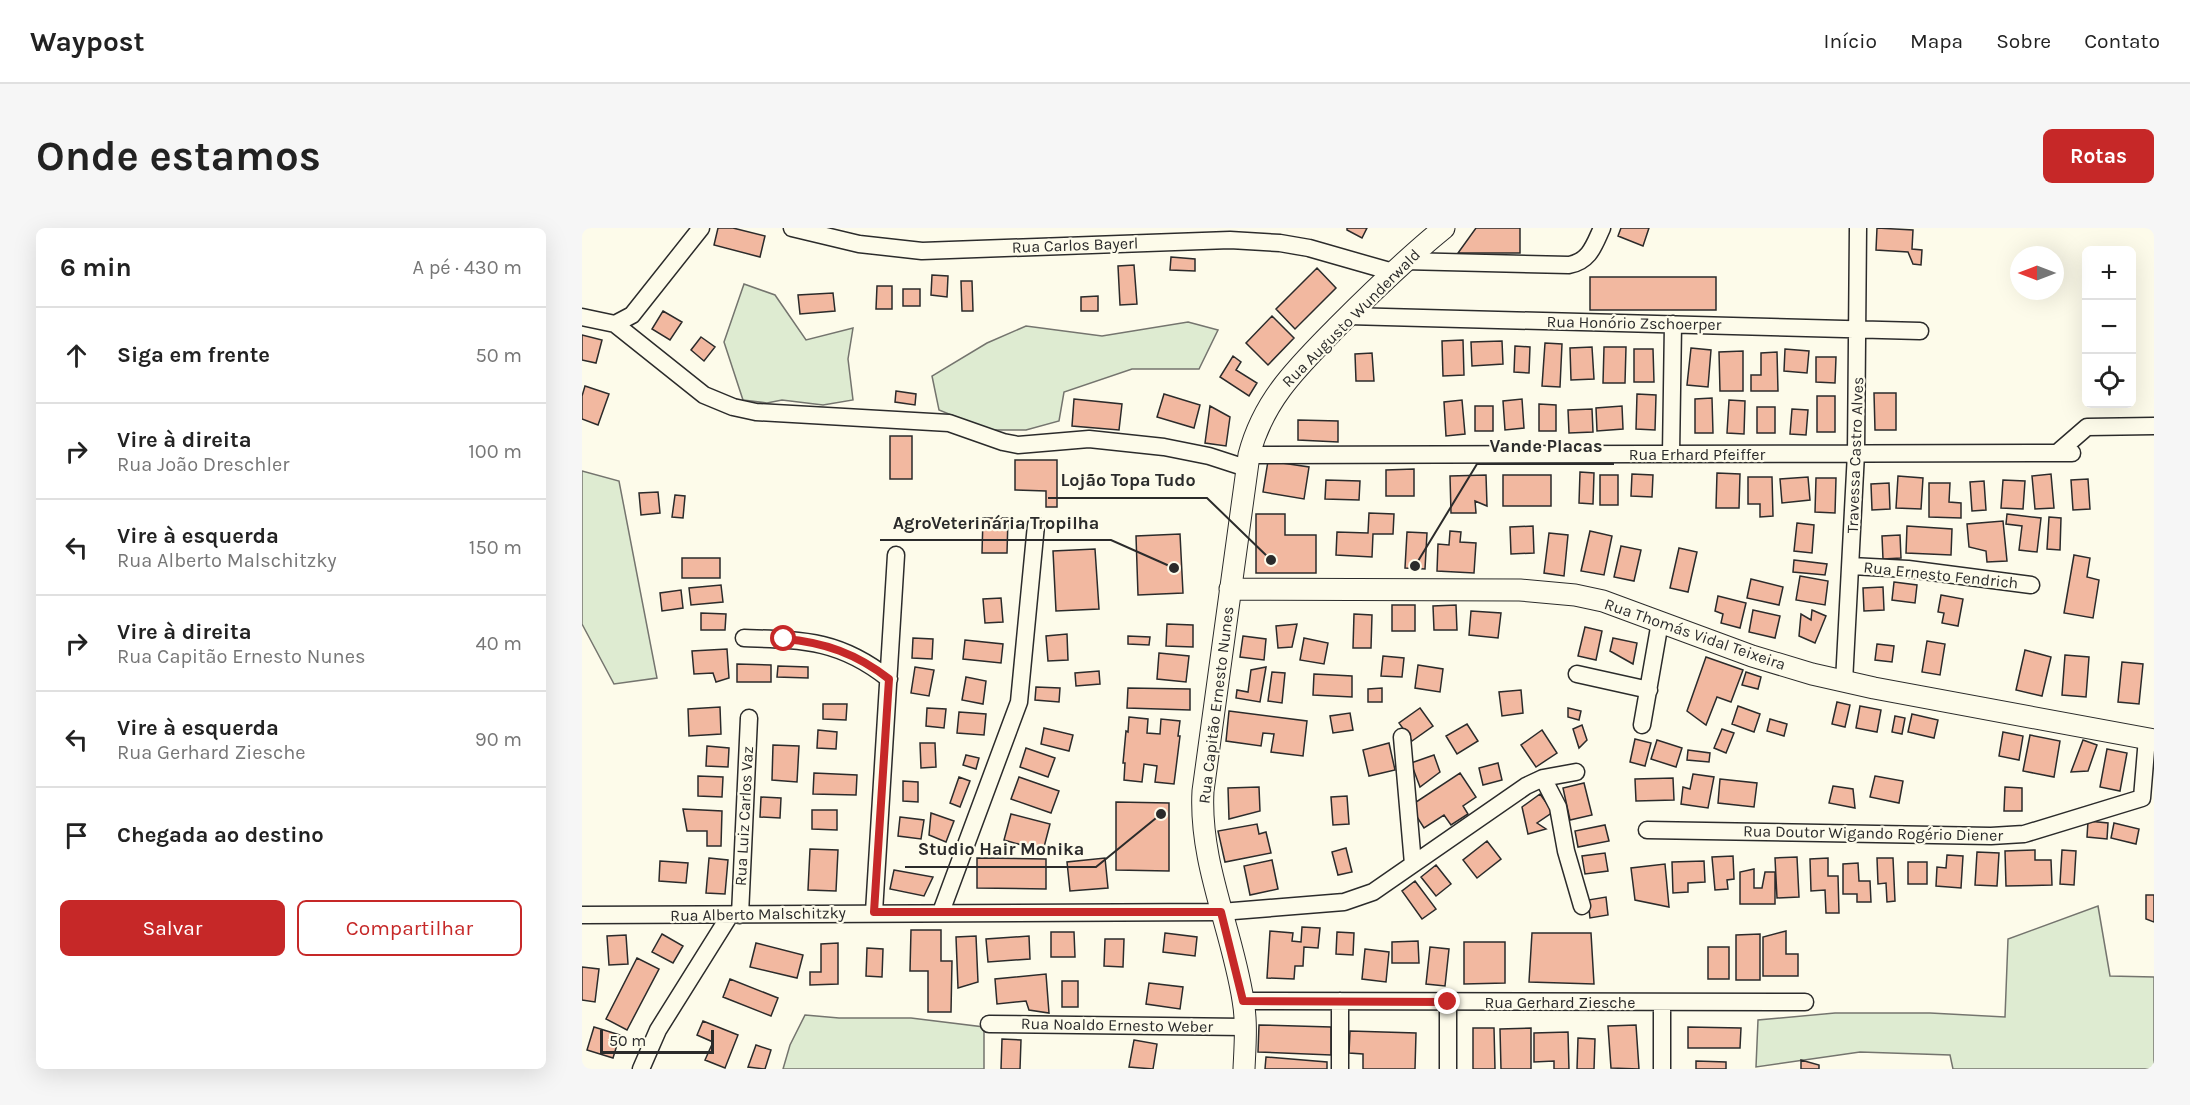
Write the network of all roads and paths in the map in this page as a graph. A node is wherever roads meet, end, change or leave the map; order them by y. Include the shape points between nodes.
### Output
1 (701, 228) edge
2 (792, 228) edge
3 (1444, 228) edge
4 (1602, 228) edge
5 (1858, 228) edge
6 (1398, 266) junction
7 (1348, 316) junction
8 (582, 317) edge
9 (615, 324) junction
10 (1673, 324) junction
11 (1858, 329) junction
12 (1920, 331) dead end
13 (2154, 426) edge
14 (1856, 453) junction
15 (1671, 454) junction
16 (1248, 462) junction
17 (1036, 525) dead end
18 (896, 555) dead end
19 (1851, 566) junction
20 (2031, 585) dead end
21 (1230, 589) junction
22 (1660, 622) junction
23 (744, 638) dead end
24 (1577, 674) dead end
25 (889, 679) junction
26 (1844, 682) junction
27 (1649, 690) junction
28 (749, 718) dead end
29 (1642, 725) dead end
30 (1402, 737) dead end
31 (2150, 739) edge
32 (1576, 772) dead end
33 (1543, 778) junction
34 (1647, 830) dead end
35 (1413, 864) junction
36 (1582, 906) dead end
37 (874, 912) junction
38 (940, 912) junction
39 (1221, 912) junction
40 (582, 915) edge
41 (735, 915) junction
42 (1243, 1001) junction
43 (1340, 1001) junction
44 (1448, 1002) junction
45 (1662, 1002) junction
46 (1805, 1002) dead end
47 (989, 1024) dead end
48 (1245, 1027) junction
49 (641, 1069) edge
50 (1244, 1069) edge
51 (1340, 1069) edge
52 (1448, 1069) edge
53 (1662, 1069) edge

1 - 9 street via 632,315
2 - 6 street, Rua Carlos Bayerl via 859,244 922,251 1230,240 1280,243
3 - 6 main road, Rua Augusto Wunderwald
4 - 6 street, Rua Carlos Bayerl via 1585,259 1569,265
5 - 11 street, Travessa Castro Alves
6 - 7 main road, Rua Augusto Wunderwald
7 - 10 street, Rua Honório Zschoerper
7 - 16 main road, Rua Augusto Wunderwald via 1283,385 1261,421
8 - 9 street
9 - 16 street, Rua Erhard Pfeiffer via 704,395 733,407 756,412 949,423 1018,445 1089,439
10 - 11 street, Rua Honório Zschoerper
10 - 15 street
11 - 12 street, Rua Honório Zschoerper
11 - 14 street, Travessa Castro Alves
13 - 14 street, Rua Erhard Pfeiffer via 2087,427 2065,453
14 - 15 street, Rua Erhard Pfeiffer
14 - 19 street, Travessa Castro Alves
15 - 16 street, Rua Erhard Pfeiffer
16 - 21 main road, Rua Augusto Wunderwald
17 - 38 street via 1019,702
18 - 25 street
19 - 20 street, Rua Ernesto Fendrich
19 - 26 street, Travessa Castro Alves
21 - 22 main road, Rua Thomás Vidal Teixeira via 1541,591 1604,601
21 - 39 main road, Rua Capitão Ernesto Nunes via 1202,811
22 - 26 main road, Rua Thomás Vidal Teixeira via 1782,666
22 - 27 street
23 - 25 street via 803,640 835,648
24 - 27 street
25 - 37 street
26 - 31 main road, Rua Thomás Vidal Teixeira
27 - 29 street
28 - 41 street, Rua Luiz Carlos Vaz
30 - 35 street
31 - 34 street, Rua Doutor Wigando Rogério Diener via 2142,798 2024,834
32 - 33 street, Rua Alberto Malschitzky
33 - 35 street, Rua Alberto Malschitzky
33 - 36 street via 1560,815
35 - 39 street, Rua Alberto Malschitzky via 1373,892 1353,900
37 - 38 street, Rua Alberto Malschitzky
37 - 41 street, Rua Alberto Malschitzky
38 - 39 street, Rua Alberto Malschitzky
39 - 42 main road, Rua Capitão Ernesto Nunes
40 - 41 street, Rua Alberto Malschitzky
41 - 49 street via 658,1030
42 - 43 street, Rua Gerhard Ziesche
42 - 48 main road, Rua Capitão Ernesto Nunes
43 - 44 street, Rua Gerhard Ziesche
43 - 51 street
44 - 45 street, Rua Gerhard Ziesche
44 - 52 street
45 - 46 street, Rua Gerhard Ziesche
45 - 53 street
47 - 48 street, Rua Noaldo Ernesto Weber
48 - 50 main road, Rua Capitão Ernesto Nunes

